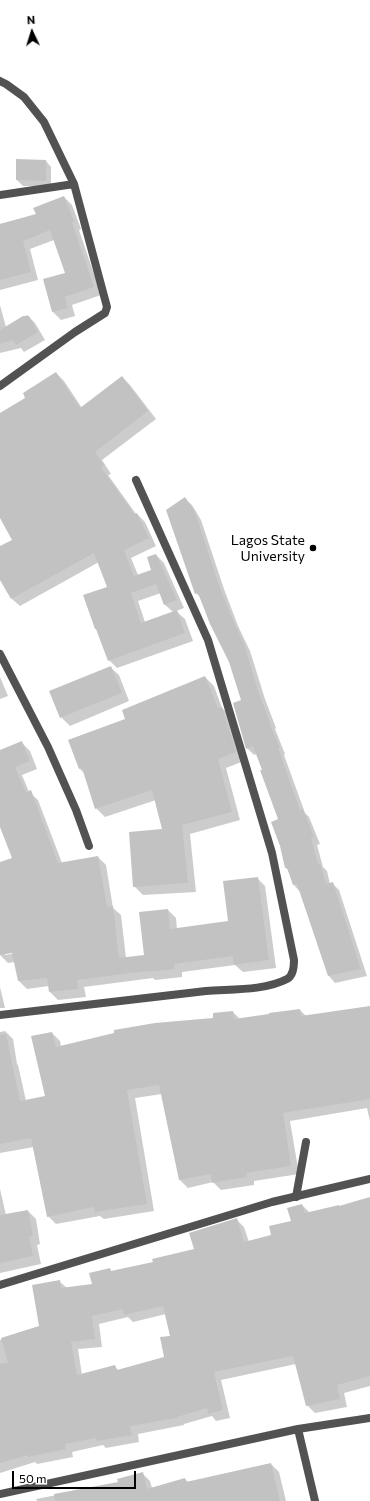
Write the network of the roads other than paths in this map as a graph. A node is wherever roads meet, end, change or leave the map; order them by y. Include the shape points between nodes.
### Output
1 (0, 81) edge
2 (74, 184) junction
3 (0, 195) edge
4 (0, 386) edge
5 (136, 480) dead end
6 (0, 654) edge
7 (89, 846) dead end
8 (0, 1014) edge
9 (306, 1142) dead end
10 (370, 1179) edge
11 (296, 1197) junction
12 (0, 1285) edge
13 (370, 1418) edge
14 (298, 1429) junction
15 (0, 1494) edge
16 (314, 1501) edge

1 - 2 street via 24,97 44,122
2 - 3 street
2 - 4 street via 106,302 105,313
5 - 8 street via 208,640 272,854 294,960 293,970 289,978 262,987
6 - 7 street via 48,746
9 - 11 street
10 - 11 street
11 - 12 street via 272,1202
13 - 14 street
14 - 15 street
14 - 16 street

